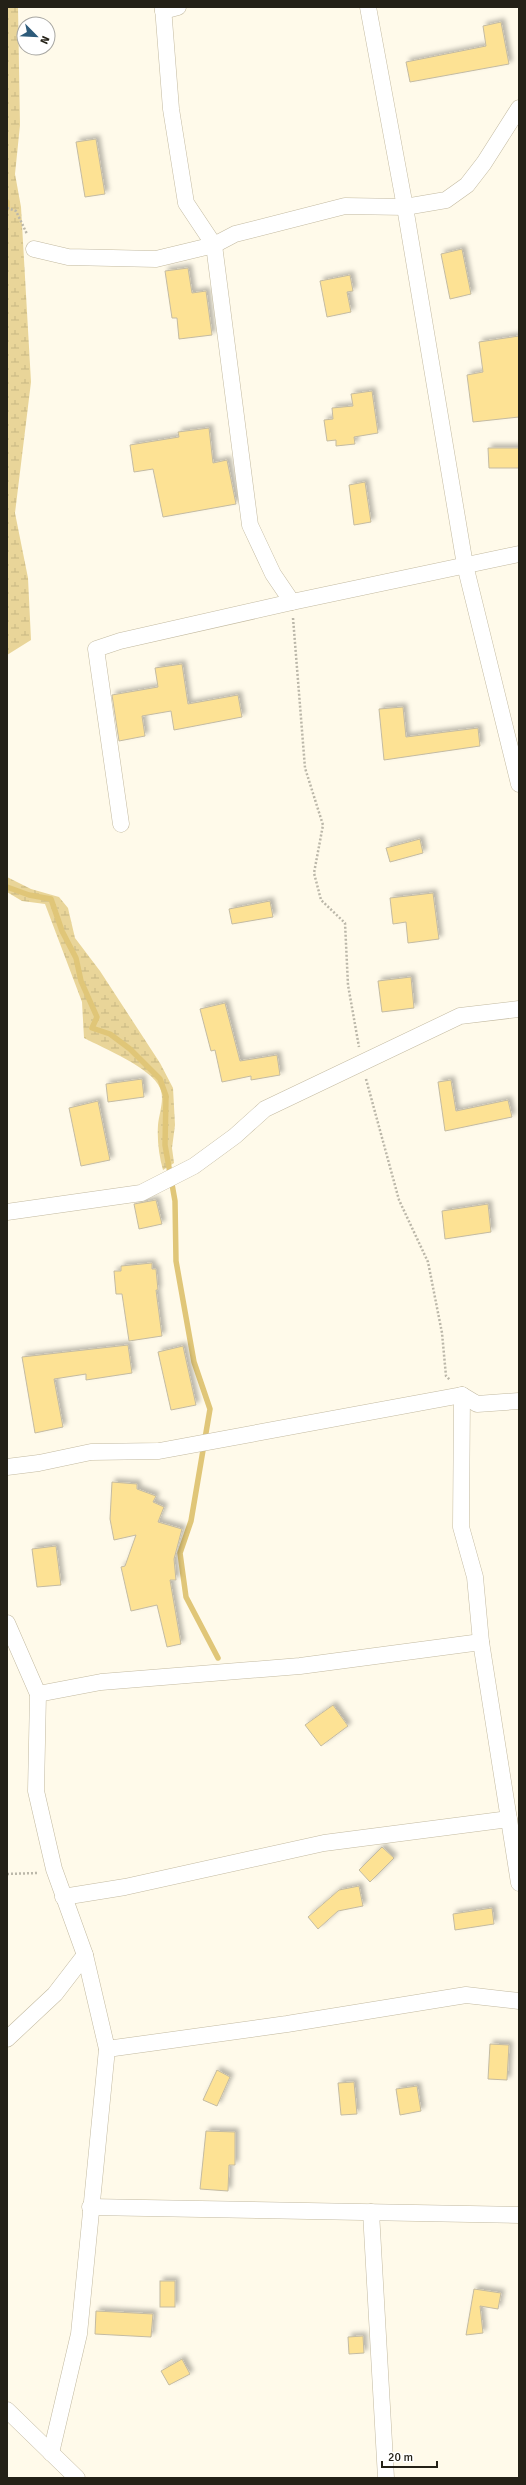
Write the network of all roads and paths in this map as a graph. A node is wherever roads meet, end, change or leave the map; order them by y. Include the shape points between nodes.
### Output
1 (368, 7) edge
2 (168, 8) edge
3 (519, 108) edge
4 (405, 207) junction
5 (7, 208) edge
6 (214, 245) junction
7 (34, 249) joint
8 (519, 554) edge
9 (465, 565) junction
10 (292, 602) junction
11 (519, 784) edge
12 (121, 824) dead end
13 (519, 1009) edge
14 (362, 1064) junction
15 (7, 1212) edge
16 (462, 1395) junction
17 (519, 1402) edge
18 (7, 1466) edge
19 (7, 1623) edge
20 (481, 1642) junction
21 (38, 1694) junction
22 (509, 1819) junction
23 (54, 1869) junction
24 (7, 1874) edge
25 (519, 1884) edge
26 (63, 1897) junction
27 (85, 1955) junction
28 (519, 2001) edge
29 (7, 2039) edge
30 (107, 2049) junction
31 (90, 2207) junction
32 (371, 2212) junction
33 (519, 2215) edge
34 (7, 2410) edge
35 (51, 2453) junction
36 (77, 2478) edge
37 (386, 2478) edge

1 - 4 street
2 - 6 street via 171,109 186,203
3 - 4 street via 467,185 446,200
4 - 6 street via 345,206 235,234
4 - 9 street
5 - 7 path via 16,211
6 - 7 street via 156,259 68,257
6 - 10 street via 250,525 273,574
8 - 9 street
9 - 10 street
9 - 11 street
10 - 12 street via 120,641 96,649
10 - 14 path via 305,768 323,826 314,873 321,900 345,923 348,985
13 - 14 street via 460,1016
14 - 15 street via 265,1109 235,1136 173,1178 141,1193
14 - 16 path via 399,1200 428,1262 442,1333 446,1376
16 - 17 street via 477,1404
16 - 18 street via 159,1451 91,1452 39,1463
16 - 20 street via 461,1527 475,1577
19 - 21 street
20 - 21 street via 300,1666 101,1682
20 - 22 street
21 - 23 street via 36,1791
22 - 25 street
22 - 26 street via 324,1843 125,1887
23 - 24 path via 34,1874
23 - 26 street
26 - 27 street
27 - 29 street via 55,1994
27 - 30 street
28 - 30 street via 466,1995 294,2023
30 - 31 street
31 - 32 street
31 - 35 street via 79,2334
32 - 33 street
32 - 37 street
34 - 35 street
35 - 36 street

